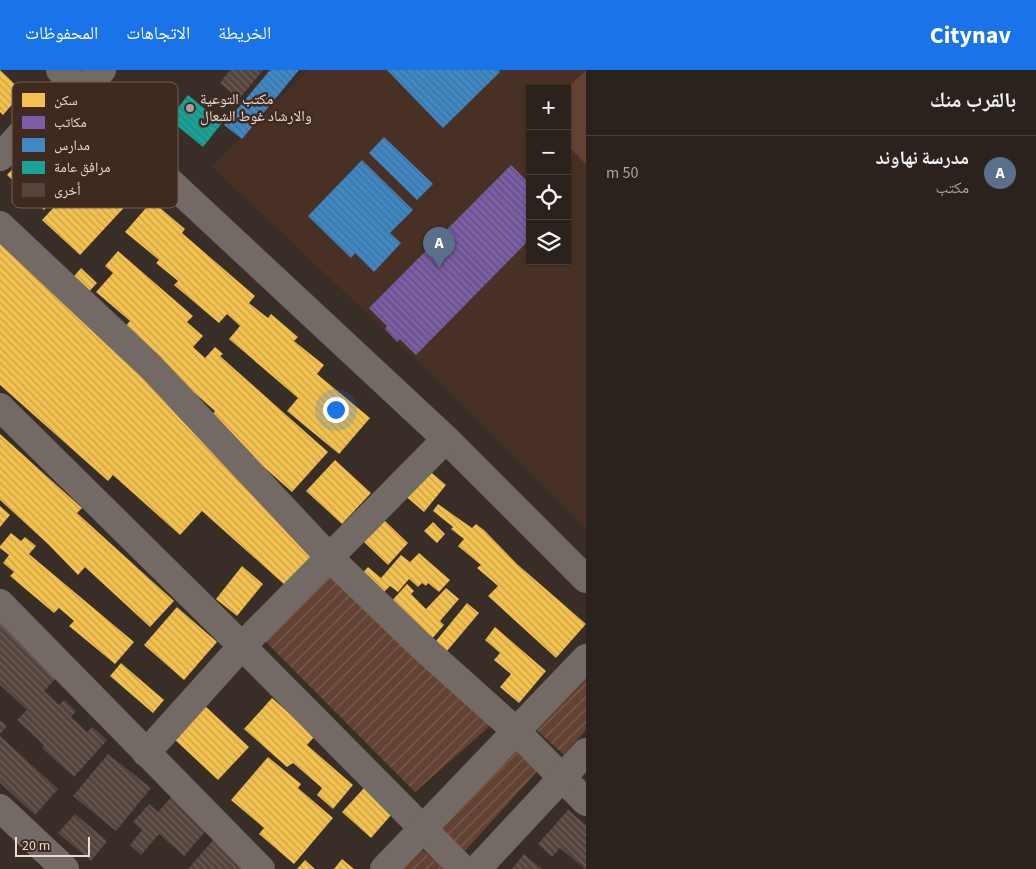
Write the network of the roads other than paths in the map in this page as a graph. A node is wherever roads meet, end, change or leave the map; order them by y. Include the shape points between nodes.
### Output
1 (102, 70) edge
2 (70, 82) edge
3 (12, 144) edge
4 (0, 157) edge
5 (178, 185) edge
6 (0, 225) edge
7 (0, 407) edge
8 (446, 439) junction
9 (330, 558) junction
10 (586, 579) edge
11 (0, 604) edge
12 (242, 646) junction
13 (586, 658) edge
14 (516, 731) junction
15 (586, 752) edge
16 (146, 753) junction
17 (562, 778) junction
18 (586, 802) edge
19 (0, 808) edge
20 (422, 829) junction
21 (65, 869) edge
22 (261, 869) edge
23 (384, 869) edge
24 (463, 869) edge
25 (477, 869) edge

1 - 2 street
3 - 4 street
5 - 8 street
6 - 9 street via 151,367
7 - 12 street
8 - 9 street
8 - 10 street
9 - 12 street
9 - 14 street
11 - 16 street
12 - 16 street
12 - 20 street
13 - 14 street
14 - 17 street
14 - 20 street
15 - 17 street
16 - 22 street
17 - 18 street
17 - 25 street
19 - 21 street
20 - 23 street
20 - 24 street

